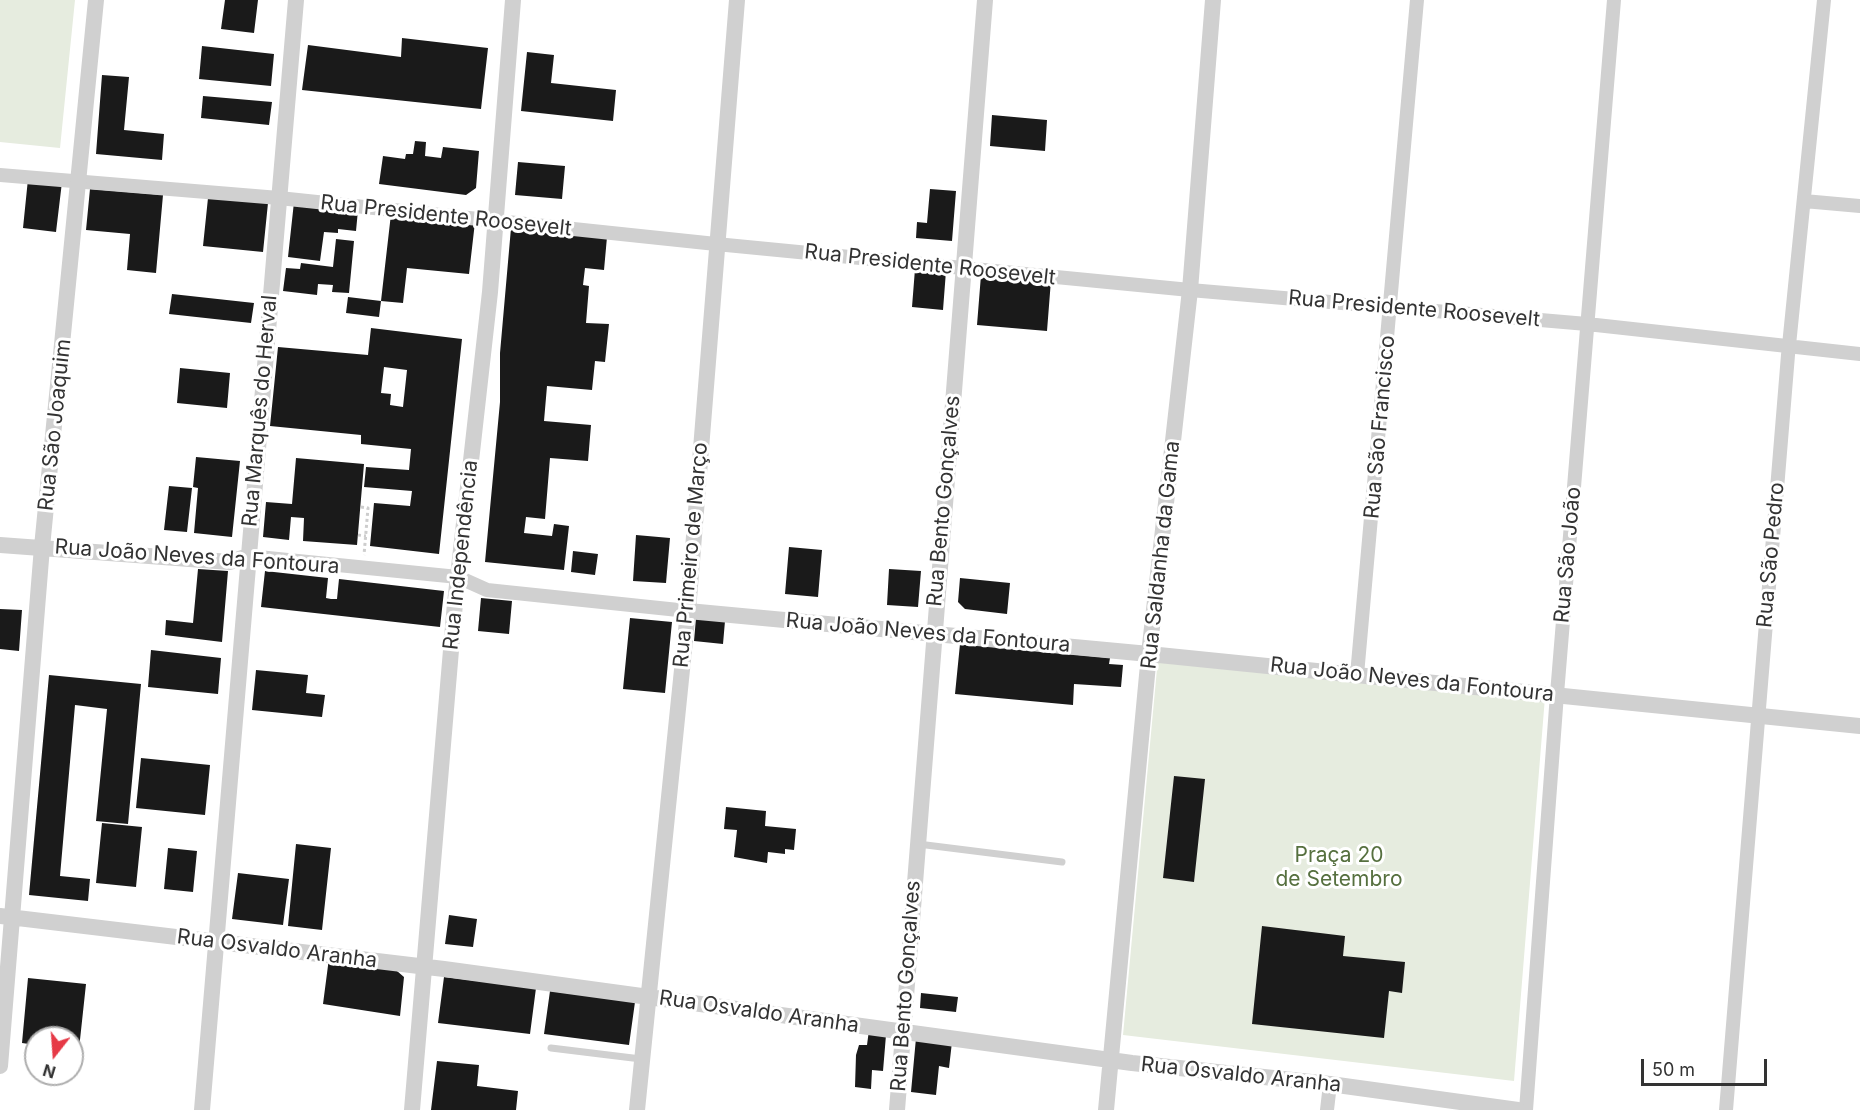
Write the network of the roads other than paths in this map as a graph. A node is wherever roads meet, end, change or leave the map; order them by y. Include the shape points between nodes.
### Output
1 (96, 0) edge
2 (296, 0) edge
3 (513, 0) edge
4 (737, 0) edge
5 (985, 0) edge
6 (1213, 0) edge
7 (1417, 0) edge
8 (1614, 0) edge
9 (1824, 0) edge
10 (0, 175) edge
11 (80, 182) junction
12 (279, 198) junction
13 (1804, 201) junction
14 (1860, 206) edge
15 (496, 222) junction
16 (716, 244) junction
17 (963, 268) junction
18 (1190, 290) junction
19 (1391, 306) junction
20 (1587, 324) junction
21 (1789, 346) junction
22 (1860, 354) edge
23 (0, 545) edge
24 (42, 547) junction
25 (248, 556) junction
26 (458, 577) junction
27 (688, 611) junction
28 (934, 633) junction
29 (1149, 654) junction
30 (1358, 675) junction
31 (1557, 694) junction
32 (1757, 717) junction
33 (1860, 726) edge
34 (917, 843) junction
35 (1062, 862) dead end
36 (5, 917) edge
37 (218, 942) junction
38 (424, 967) junction
39 (647, 997) junction
40 (902, 1031) junction
41 (551, 1048) dead end
42 (641, 1059) junction
43 (1110, 1060) junction
44 (0, 1066) edge
45 (1330, 1084) junction
46 (202, 1110) edge
47 (412, 1110) edge
48 (637, 1110) edge
49 (897, 1110) edge
50 (1106, 1110) edge
51 (1327, 1110) edge
52 (1518, 1110) edge
53 (1527, 1110) edge
54 (1726, 1110) edge

1 - 11 street, Rua São Joaquim
2 - 12 street, Rua Marquês do Herval
3 - 15 street, Rua Independência
4 - 16 street, Rua Primeiro de Março
5 - 17 street, Rua Bento Gonçalves
6 - 18 street, Rua Saldanha da Gama
7 - 19 street, Rua São Francisco
8 - 20 street, Rua São João
9 - 13 street, Rua São Pedro
10 - 11 street, Rua Presidente Roosevelt
11 - 12 street, Rua Presidente Roosevelt
11 - 24 street, Rua São Joaquim
12 - 15 street, Rua Presidente Roosevelt
12 - 25 street, Rua Marquês do Herval
13 - 14 street
13 - 21 street, Rua São Pedro
15 - 16 street, Rua Presidente Roosevelt
15 - 26 street, Rua Independência
16 - 17 street, Rua Presidente Roosevelt
16 - 27 street, Rua Primeiro de Março
17 - 18 street, Rua Presidente Roosevelt
17 - 28 street, Rua Bento Gonçalves
18 - 19 street, Rua Presidente Roosevelt
18 - 29 street, Rua Saldanha da Gama
19 - 20 street, Rua Presidente Roosevelt
19 - 30 street, Rua São Francisco
20 - 21 street, Rua Presidente Roosevelt
20 - 31 street, Rua São João
21 - 22 street, Rua Presidente Roosevelt
21 - 32 street, Rua São Pedro
23 - 24 street, Rua João Neves da Fontoura
24 - 25 street, Rua João Neves da Fontoura via 230,562
24 - 36 street, Rua São Joaquim
25 - 26 street, Rua João Neves da Fontoura
25 - 37 street, Rua Marquês do Herval
26 - 27 street, Rua João Neves da Fontoura via 487,590
26 - 38 street, Rua Independência
27 - 28 street, Rua João Neves da Fontoura
27 - 39 street, Rua Primeiro de Março
28 - 29 street, Rua João Neves da Fontoura
28 - 34 street, Rua Bento Gonçalves
29 - 30 street, Rua João Neves da Fontoura
29 - 43 street, Rua Saldanha da Gama
30 - 31 street, Rua João Neves da Fontoura
31 - 32 street, Rua João Neves da Fontoura
31 - 53 street, Rua São João
32 - 33 street, Rua João Neves da Fontoura
32 - 54 street, Rua São Pedro
34 - 35 lane
34 - 40 street, Rua Bento Gonçalves
36 - 37 street, Rua Osvaldo Aranha
36 - 44 street, Rua São Joaquim
37 - 38 street, Rua Osvaldo Aranha
37 - 46 street, Rua Marquês do Herval
38 - 39 street, Rua Osvaldo Aranha
38 - 47 street, Rua Independência
39 - 40 street, Rua Osvaldo Aranha
39 - 42 street, Rua Primeiro de Março
40 - 43 street, Rua Osvaldo Aranha
40 - 49 street, Rua Bento Gonçalves
41 - 42 lane
42 - 48 street, Rua Primeiro de Março
43 - 45 street, Rua Osvaldo Aranha
43 - 50 street, Rua Saldanha da Gama
45 - 51 street
45 - 52 street, Rua Osvaldo Aranha

